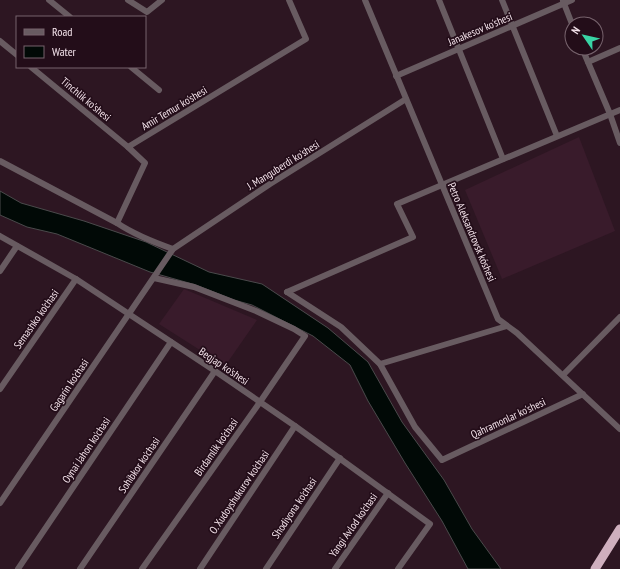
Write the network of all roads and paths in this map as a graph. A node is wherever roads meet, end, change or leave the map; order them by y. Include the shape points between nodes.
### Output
1 (49, 0) edge
2 (128, 0) edge
3 (162, 0) edge
4 (289, 0) edge
5 (365, 0) edge
6 (439, 0) edge
7 (502, 0) edge
8 (572, 0) edge
9 (563, 2) edge
10 (69, 16) edge
11 (569, 16) edge
12 (512, 26) junction
13 (0, 41) edge
14 (620, 48) edge
15 (459, 49) junction
16 (16, 54) edge
17 (585, 56) edge
18 (588, 62) junction
19 (32, 68) edge
20 (132, 68) edge
21 (396, 76) junction
22 (159, 90) dead end
23 (406, 100) junction
24 (620, 110) edge
25 (610, 114) junction
26 (556, 136) junction
27 (620, 143) edge
28 (128, 147) junction
29 (503, 159) junction
30 (0, 161) edge
31 (442, 184) junction
32 (117, 223) junction
33 (0, 236) edge
34 (17, 246) junction
35 (171, 251) junction
36 (0, 270) edge
37 (155, 276) junction
38 (76, 279) junction
39 (129, 314) junction
40 (620, 317) edge
41 (507, 326) junction
42 (171, 342) junction
43 (380, 364) junction
44 (214, 372) junction
45 (563, 375) junction
46 (0, 389) edge
47 (583, 394) junction
48 (260, 402) junction
49 (295, 426) junction
50 (620, 429) edge
51 (340, 458) junction
52 (388, 493) junction
53 (0, 503) edge
54 (620, 529) edge
55 (18, 569) edge
56 (80, 569) edge
57 (142, 569) edge
58 (200, 569) edge
59 (266, 569) edge
60 (335, 569) edge
61 (398, 569) edge
62 (594, 569) edge

1 - 10 street
2 - 3 street via 148,12
4 - 28 street, Amir Temur ko'shesi via 306,39
5 - 21 street, Petro Aleksandrovsk kóshesi
6 - 15 street
7 - 12 street
8 - 9 street, Janakesov ko'shesi
9 - 11 street
9 - 12 street, Janakesov ko'shesi
12 - 15 street, Janakesov ko'shesi
12 - 26 street
13 - 16 street
14 - 18 street
15 - 21 street, Janakesov ko'shesi
15 - 29 street
17 - 18 street
18 - 25 street
19 - 28 street, Tinchlik ko'shesi
20 - 22 street
21 - 23 street, Petro Aleksandrovsk kóshesi
23 - 31 street, Petro Aleksandrovsk kóshesi
23 - 35 street, J. Manguberdi ko'shesi via 270,184
24 - 25 street
25 - 26 street
25 - 27 street
26 - 29 street
28 - 32 street via 146,163
29 - 31 street
30 - 32 street
31 - 41 street, Petro Aleksandrovsk kóshesi via 498,319
31 - 43 street via 397,204 413,237 287,292 341,327
32 - 35 street via 133,234
33 - 34 street, Begjap ko'shesi
34 - 36 street
34 - 38 street, Begjap ko'shesi
35 - 37 street, Gagarin ko'chasi
37 - 39 street, Gagarin ko'chasi
37 - 48 street, Birdamlik ko'chasi via 194,287 256,311 305,336
38 - 39 street, Begjap ko'shesi
38 - 46 street, Semashko ko'chasi
39 - 42 street, Begjap ko'shesi
39 - 53 street, Gagarin ko'chasi
40 - 45 street
41 - 43 street
41 - 45 street, Petro Aleksandrovsk kóshesi
42 - 44 street, Begjap ko'shesi
42 - 55 street, Oynai Jahon ko'chasi
43 - 47 street, Qahramonlar ko'shesi via 415,427 442,460
44 - 48 street, Begjap ko'shesi
44 - 56 street, Sohibkor ko'chasi
45 - 47 street, Petro Aleksandrovsk kóshesi
47 - 50 street, Petro Aleksandrovsk kóshesi
48 - 49 street, Begjap ko'shesi
48 - 57 street, Birdamlik ko'chasi
49 - 51 street, Begjap ko'shesi
49 - 58 street, O. Xudoyshukurov ko'chasi
51 - 52 street, Begjap ko'shesi
51 - 59 street, Shodiyona ko'chasi
52 - 60 street, Yangi Avlod ko'chasi
52 - 61 street, Begjap ko'shesi via 430,524
54 - 62 highway

